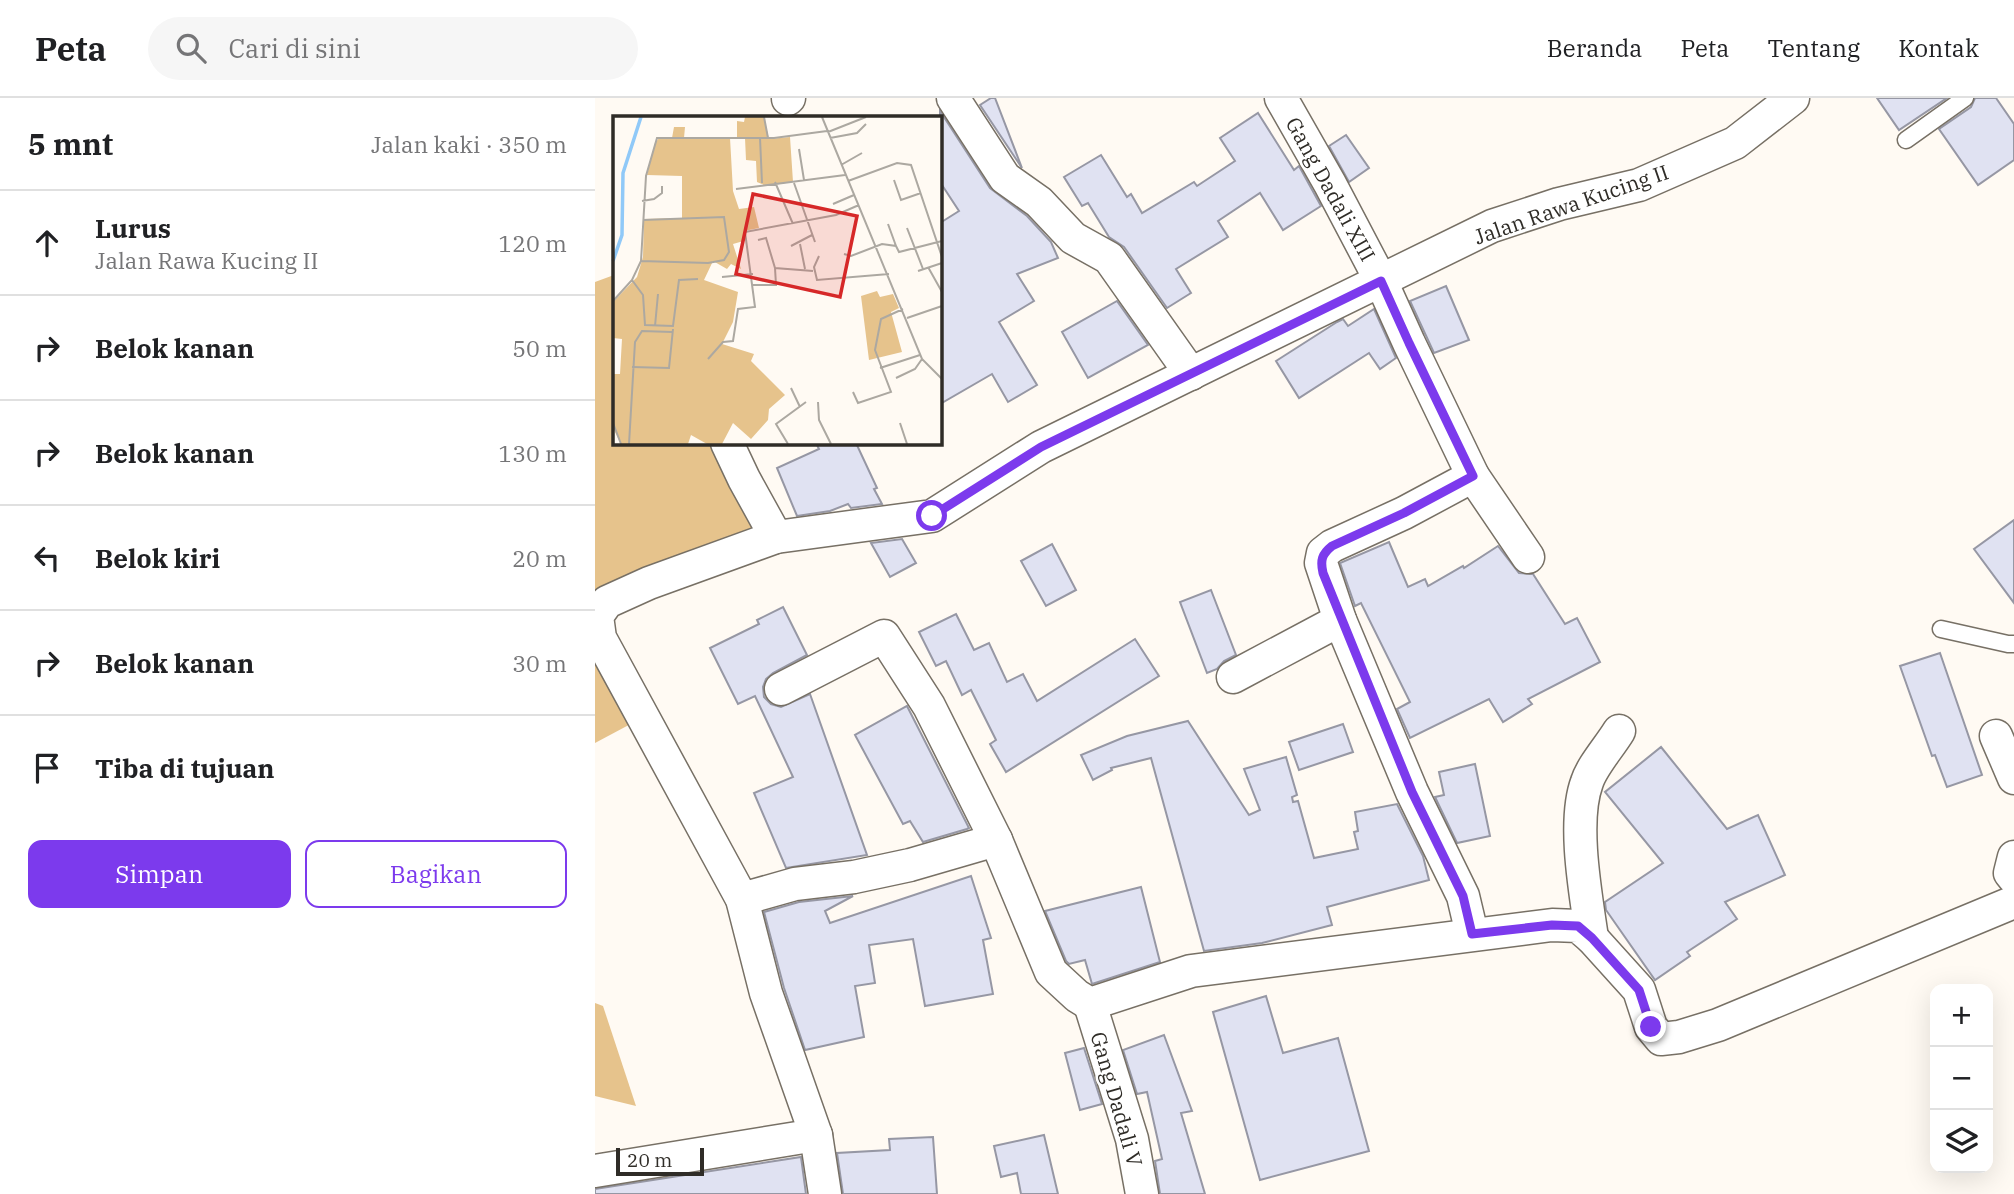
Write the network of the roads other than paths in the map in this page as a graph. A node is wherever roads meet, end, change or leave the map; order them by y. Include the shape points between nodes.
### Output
1 (953, 98) edge
2 (1281, 98) edge
3 (1793, 98) edge
4 (1965, 98) edge
5 (1906, 140) dead end
6 (1381, 281) junction
7 (1191, 374) junction
8 (727, 444) edge
9 (1473, 476) junction
10 (776, 537) junction
11 (1528, 557) dead end
12 (1341, 620) junction
13 (1941, 629) dead end
14 (2014, 643) edge
15 (1233, 677) dead end
16 (781, 689) dead end
17 (1619, 731) dead end
18 (1996, 736) dead end
19 (2014, 778) edge
20 (996, 840) junction
21 (2014, 857) edge
22 (2014, 878) edge
23 (742, 899) junction
24 (2014, 902) edge
25 (1472, 934) junction
26 (1592, 938) junction
27 (1090, 1004) junction
28 (816, 1135) junction
29 (595, 1171) edge
30 (825, 1194) edge
31 (1142, 1194) edge

1 - 7 street via 1005,178 1039,202 1073,238 1109,258
2 - 6 street, Gang Dadali XIII
3 - 6 street, Jalan Rawa Kucing II via 1734,143 1639,185 1492,226
4 - 5 lane
6 - 7 street, Jalan Rawa Kucing II
6 - 9 street, Gang Dadali XIII
7 - 10 street, Jalan Rawa Kucing II via 1041,447 932,516
8 - 10 street
9 - 11 street, Gang Dadali XIII
9 - 12 street via 1323,553 1323,573
10 - 23 street, Jalan Rawa Kucing II via 649,583 607,602 597,616 600,638
12 - 15 street
12 - 25 street via 1412,792 1463,896
13 - 14 lane
16 - 20 street via 884,636 929,706
17 - 26 street via 1587,781 1582,814 1581,853
18 - 19 street
20 - 23 street via 910,865 795,884
20 - 27 street via 1051,972
21 - 22 street via 2010,873
23 - 28 street, Jalan Rawa Kucing II via 766,993
24 - 26 street via 1718,1025 1661,1039 1651,1027 1639,990
25 - 26 street via 1552,925 1578,926
25 - 27 street via 1191,971
27 - 31 street, Gang Dadali V via 1132,1139
28 - 29 street
28 - 30 street, Jalan Rawa Kucing II

